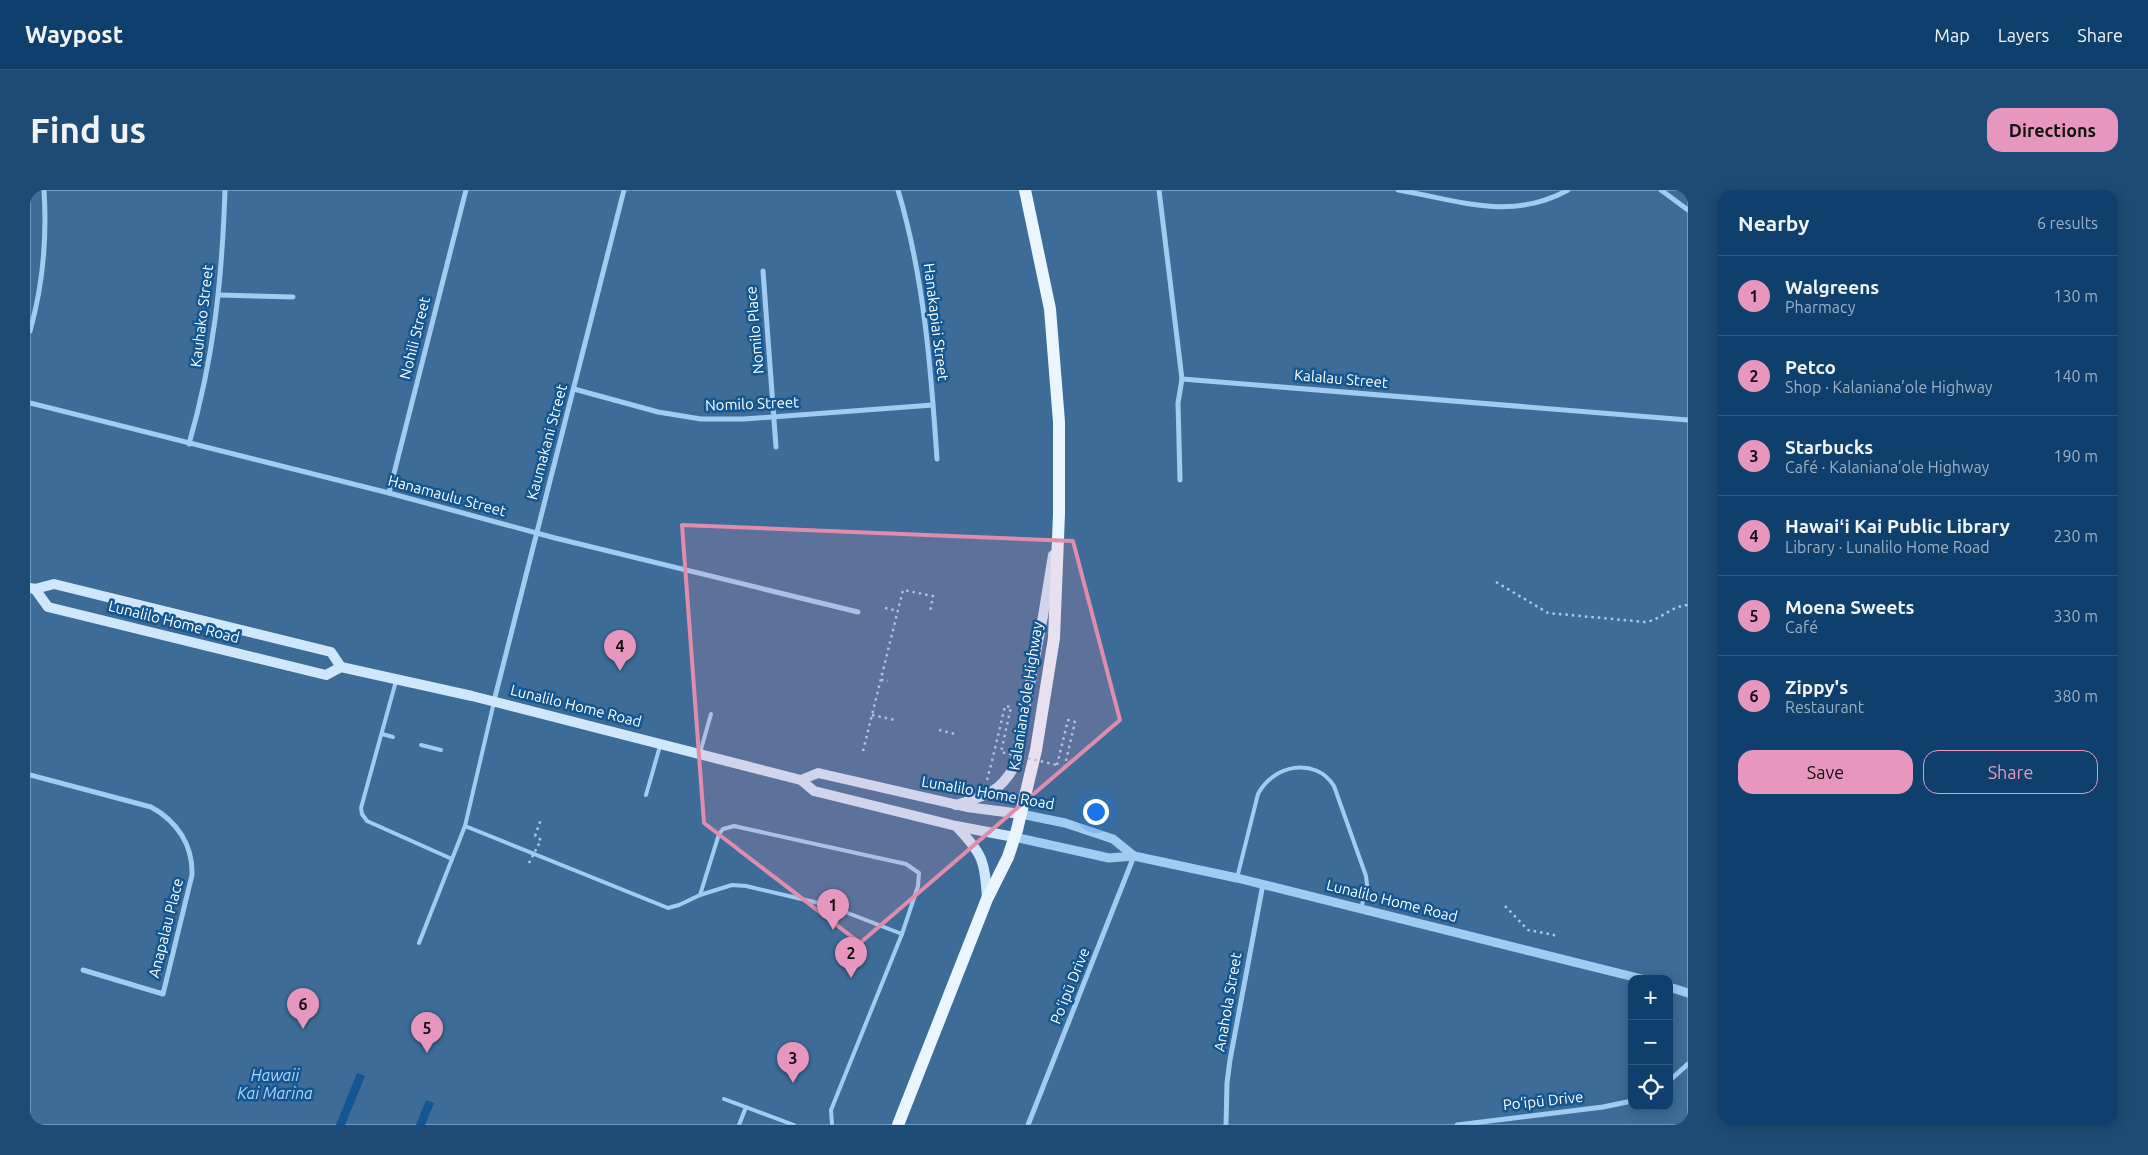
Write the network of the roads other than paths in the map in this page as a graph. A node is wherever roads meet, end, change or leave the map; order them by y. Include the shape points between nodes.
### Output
1 (44, 190) edge
2 (225, 190) edge
3 (466, 190) edge
4 (624, 190) edge
5 (898, 190) edge
6 (1025, 190) edge
7 (1160, 190) edge
8 (1398, 190) edge
9 (1568, 190) edge
10 (1661, 190) edge
11 (1688, 210) edge
12 (763, 271) dead end
13 (220, 295) junction
14 (292, 297) dead end
15 (30, 330) edge
16 (1182, 379) junction
17 (574, 390) junction
18 (30, 403) edge
19 (933, 405) junction
20 (775, 416) junction
21 (1688, 420) edge
22 (190, 444) junction
23 (776, 447) dead end
24 (937, 459) dead end
25 (1180, 480) dead end
26 (389, 493) junction
27 (1059, 514) junction
28 (536, 534) junction
29 (32, 589) edge
30 (858, 612) dead end
31 (341, 667) junction
32 (396, 679) junction
33 (494, 701) junction
34 (711, 714) dead end
35 (382, 734) junction
36 (393, 737) dead end
37 (660, 744) junction
38 (421, 745) dead end
39 (441, 750) dead end
40 (700, 753) junction
41 (30, 775) edge
42 (801, 780) junction
43 (646, 795) dead end
44 (956, 805) junction
45 (1021, 814) junction
46 (465, 826) junction
47 (956, 826) junction
48 (1014, 837) junction
49 (1134, 856) junction
50 (452, 859) junction
51 (1237, 878) junction
52 (1263, 884) junction
53 (700, 895) junction
54 (988, 899) junction
55 (1361, 909) junction
56 (902, 934) junction
57 (419, 943) dead end
58 (82, 970) dead end
59 (1628, 976) edge
60 (1673, 988) edge
61 (1688, 994) edge
62 (1688, 1064) edge
63 (1673, 1077) edge
64 (724, 1099) dead end
65 (1628, 1102) edge
66 (746, 1107) junction
67 (778, 1120) junction
68 (739, 1125) edge
69 (776, 1125) edge
70 (794, 1125) edge
71 (832, 1125) edge
72 (898, 1125) edge
73 (1028, 1125) edge
74 (1226, 1125) edge
75 (1457, 1125) edge

1 - 15 street via 46,224 38,304
2 - 13 street, Kauhako Street
3 - 26 street, Nohili Street
4 - 17 street, Kaumakani Street
5 - 19 street, Hanakapiai Street via 922,299
6 - 27 main road, Kalaniana’ole Highway via 1050,309 1059,422
7 - 16 street
8 - 9 street via 1475,206 1501,208 1539,202
10 - 11 street
12 - 20 street, Nomilo Place
13 - 14 street
13 - 22 street, Kauhako Street via 209,369
16 - 21 street, Kalalau Street
16 - 25 street via 1178,403
17 - 20 street, Nomilo Street via 679,416 723,420
17 - 28 street, Kaumakani Street
18 - 22 street, Hanamaulu Street
19 - 20 street, Nomilo Street
19 - 24 street, Hanakapiai Street
20 - 23 street, Nomilo Place
22 - 26 street, Hanamaulu Street
26 - 28 street, Hanamaulu Street
27 - 44 main road via 1014,767 1002,785 989,794
27 - 45 main road, Kalaniana’ole Highway via 1054,638 1036,750
28 - 30 street, Hanamaulu Street
28 - 33 street, Kaumakani Street
29 - 31 main road, Lunalilo Home Road via 54,584 331,652
29 - 31 main road, Lunalilo Home Road via 48,607 326,675
31 - 32 main road, Lunalilo Home Road
32 - 33 main road, Lunalilo Home Road
32 - 35 lane
33 - 37 main road, Lunalilo Home Road
33 - 46 lane
34 - 40 lane
35 - 36 lane
35 - 50 lane via 361,808 364,818
37 - 40 main road, Lunalilo Home Road
37 - 43 lane
38 - 39 lane
40 - 42 main road, Lunalilo Home Road
41 - 58 street, Anapalau Place via 151,807 166,816 179,830 191,857 192,875 163,994
42 - 44 main road, Lunalilo Home Road via 818,773
42 - 47 main road, Lunalilo Home Road via 814,791
44 - 45 main road, Lunalilo Home Road
45 - 48 main road, Kalaniana’ole Highway
45 - 49 street, Lunalilo Home Road via 1065,823 1113,839
46 - 50 lane
46 - 53 lane via 668,908
47 - 48 main road, Lunalilo Home Road
47 - 54 main road via 973,843 983,860
48 - 49 street, Lunalilo Home Road via 1109,858
48 - 54 main road, Kalaniana’ole Highway via 1008,858
49 - 51 street, Lunalilo Home Road
49 - 73 street, Po‘ipū Drive
50 - 57 lane
51 - 52 street, Lunalilo Home Road
51 - 55 lane via 1262,787 1273,776 1294,767 1316,769 1326,775 1334,786 1366,876 1368,885
52 - 55 street, Lunalilo Home Road
52 - 74 street, Anahola Street via 1229,1067
53 - 56 lane via 732,885 746,886 827,905
53 - 56 lane via 719,834 723,829 734,826 906,864 919,874
54 - 72 main road, Kalaniana’ole Highway
55 - 59 street, Lunalilo Home Road
56 - 71 lane via 831,1110
60 - 61 street
62 - 63 street
64 - 66 lane
65 - 75 street, Po‘ipū Drive
66 - 67 lane
66 - 68 lane
67 - 69 lane
67 - 70 lane

